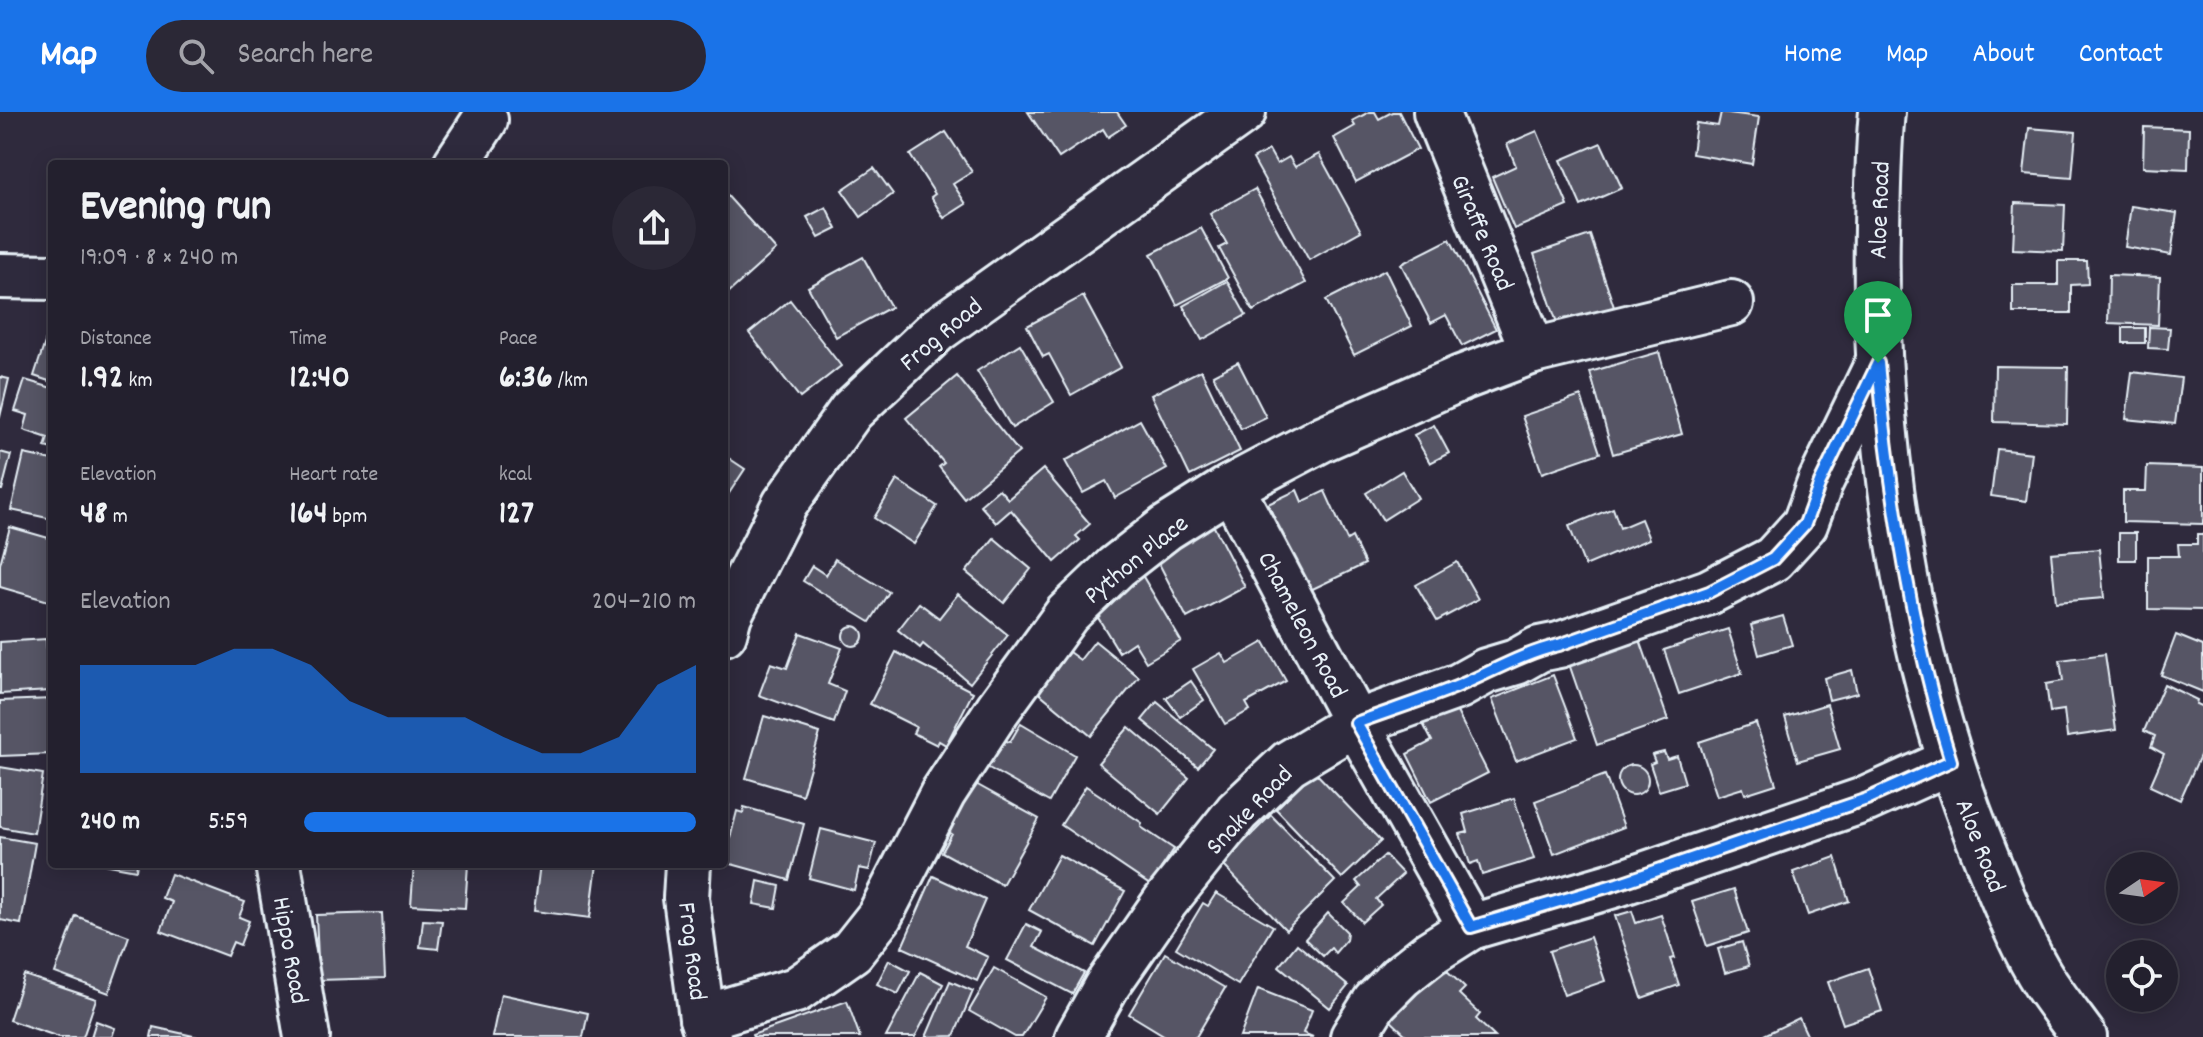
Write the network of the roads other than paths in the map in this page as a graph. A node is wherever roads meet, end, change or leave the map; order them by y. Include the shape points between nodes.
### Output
1 (1243, 112) edge
2 (1436, 112) edge
3 (1882, 112) edge
4 (485, 120) dead end
5 (459, 160) edge
6 (0, 276) edge
7 (48, 277) edge
8 (1731, 303) dead end
9 (1533, 351) junction
10 (1878, 363) junction
11 (1231, 487) junction
12 (728, 619) edge
13 (1356, 723) junction
14 (1951, 761) junction
15 (279, 868) edge
16 (688, 868) edge
17 (1471, 927) junction
18 (705, 1028) edge
19 (307, 1037) edge
20 (1078, 1037) edge
21 (1353, 1037) edge
22 (2084, 1037) edge

1 - 12 street, Frog Road via 937,330 851,411 785,504
2 - 9 street, Giraffe Road
3 - 10 street, Aloe Road
4 - 5 street
6 - 7 street
8 - 9 street, Python Place
9 - 11 street, Python Place via 1378,413
10 - 13 street, Snake Road via 1805,524 1773,559 1709,592 1539,649 1459,686
10 - 14 street, Aloe Road via 1903,562
11 - 13 street, Chameleon Road
11 - 18 street, Python Place via 1166,528 1067,614 943,793 879,917 852,951 796,990
13 - 17 street, Chameleon Road
13 - 20 street, Snake Road via 1289,763 1237,812 1165,902
14 - 17 street via 1867,799
14 - 22 street, Aloe Road via 2010,917 2044,982
15 - 19 street, Hippo Road
16 - 18 street, Frog Road via 686,898
17 - 21 street via 1401,976 1375,1002

